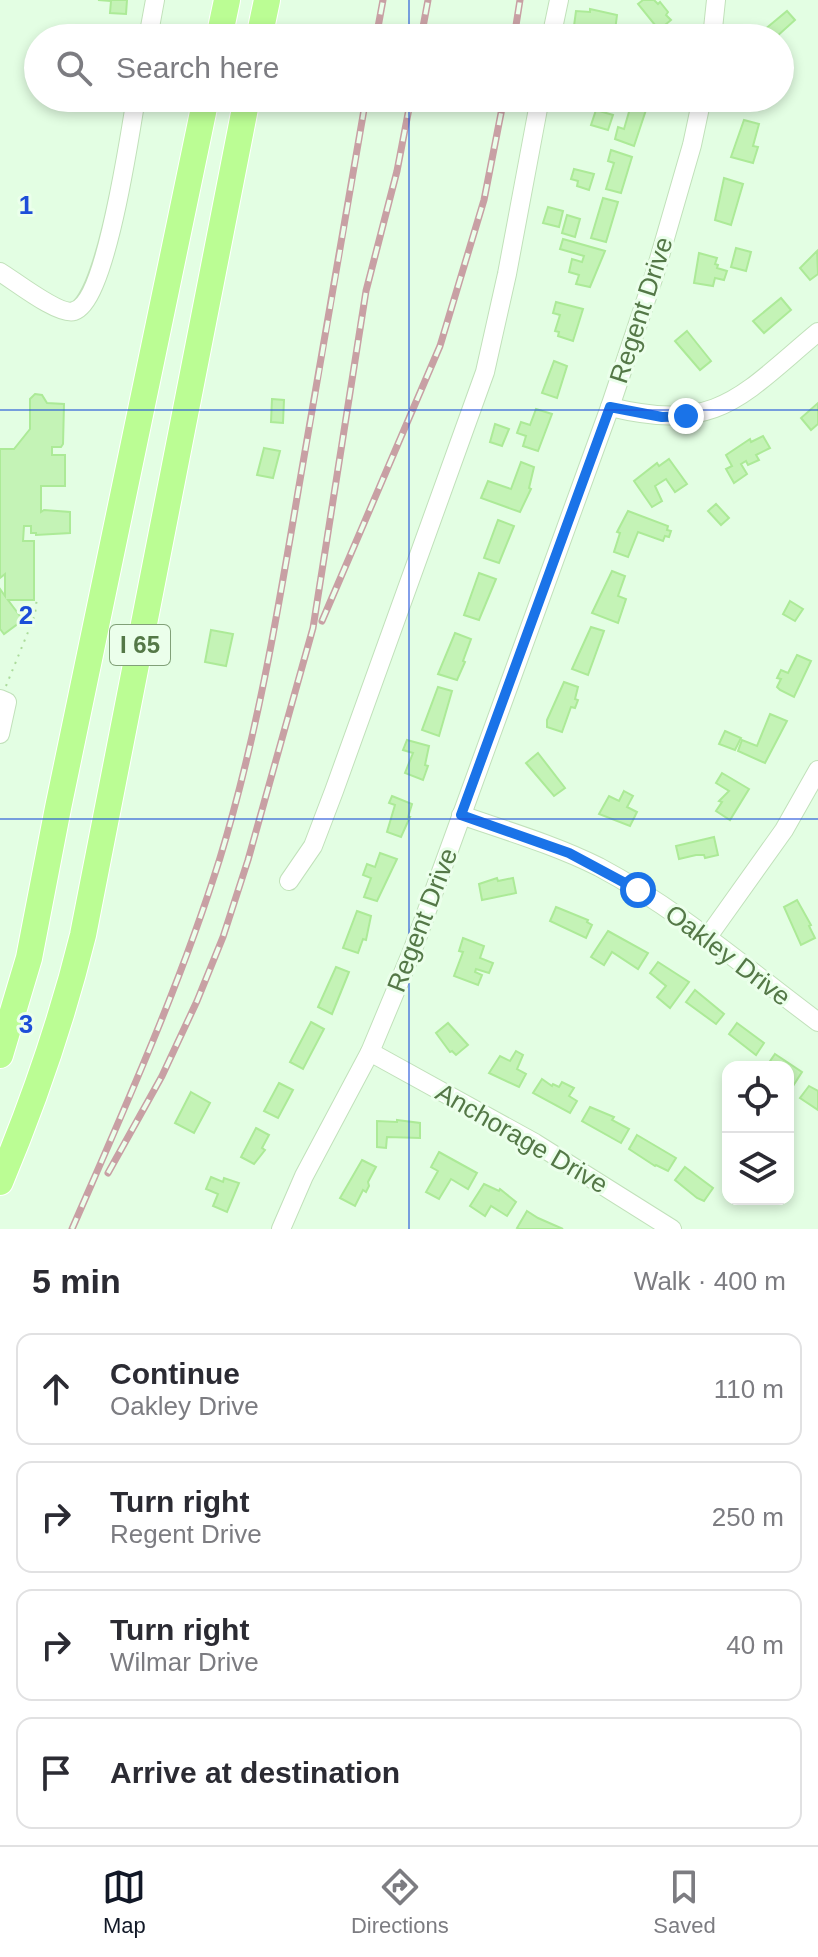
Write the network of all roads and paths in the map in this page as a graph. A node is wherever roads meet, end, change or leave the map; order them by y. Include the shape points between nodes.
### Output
1 (155, 0) edge
2 (227, 0) edge
3 (267, 0) edge
4 (559, 0) edge
5 (716, 0) edge
6 (151, 24) edge
7 (222, 24) edge
8 (262, 24) edge
9 (554, 24) edge
10 (713, 24) edge
11 (133, 112) edge
12 (203, 112) edge
13 (244, 112) edge
14 (537, 112) edge
15 (699, 112) edge
16 (0, 272) edge
17 (818, 332) edge
18 (610, 407) junction
19 (37, 597) dead end
20 (0, 700) edge
21 (0, 734) edge
22 (818, 770) edge
23 (461, 815) junction
24 (289, 881) dead end
25 (707, 938) junction
26 (818, 1022) edge
27 (370, 1052) junction
28 (0, 1055) edge
29 (0, 1182) edge
30 (281, 1229) edge
31 (672, 1229) edge

1 - 6 street
2 - 7 highway
3 - 8 highway
4 - 9 street
5 - 10 street
11 - 16 street via 105,262 85,305 73,312 60,310
12 - 28 highway, I 65 via 29,958
13 - 29 highway, I 65 via 83,935 41,1080
14 - 24 street via 485,372 318,833
15 - 18 street, Regent Drive via 655,273
17 - 18 street via 747,391 710,411 671,417
18 - 23 street, Regent Drive
19 - 20 path
20 - 21 street via 7,702
22 - 25 street via 784,830
23 - 25 street, Oakley Drive via 585,860
23 - 27 street, Regent Drive
25 - 26 street, Oakley Drive
27 - 30 street, Regent Drive
27 - 31 street, Anchorage Drive via 510,1129

